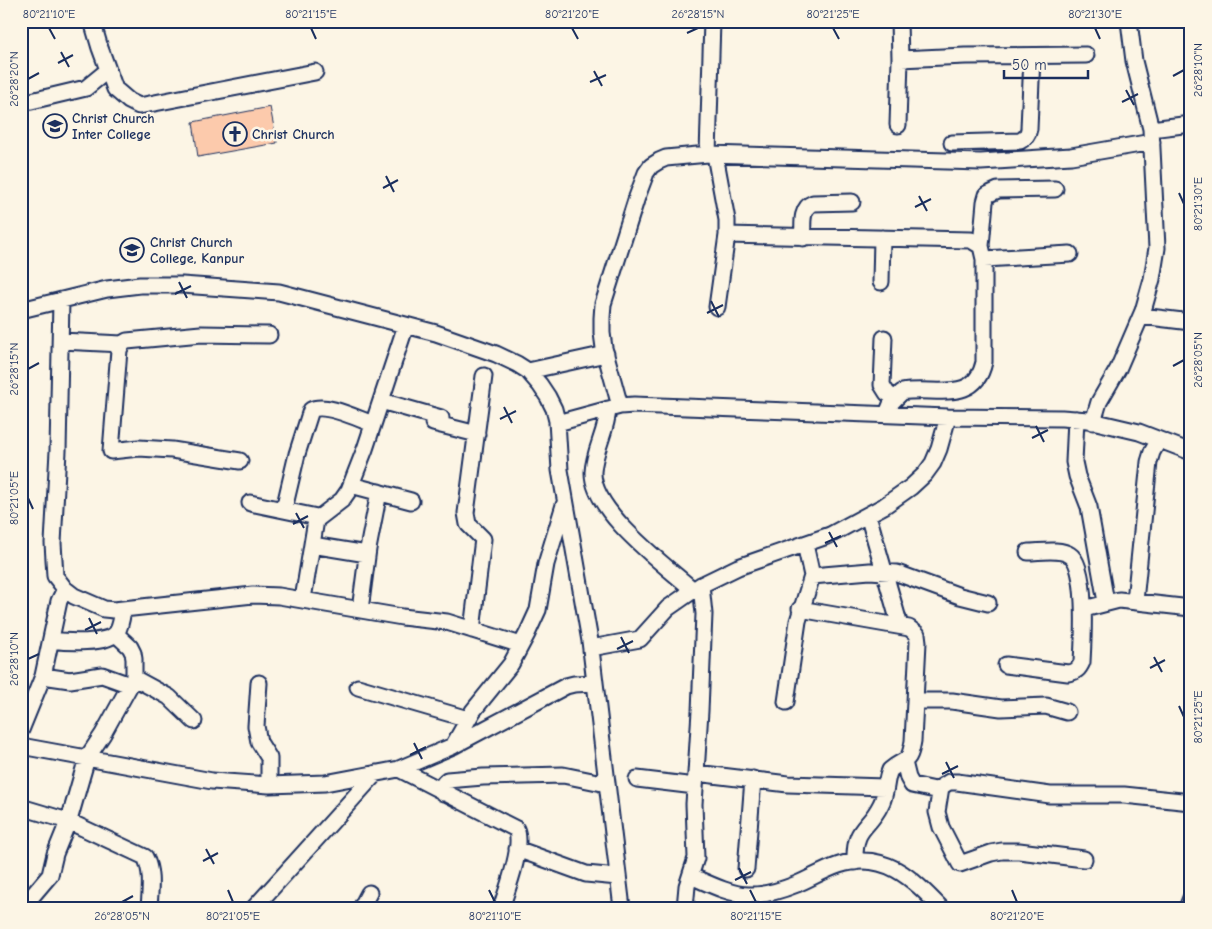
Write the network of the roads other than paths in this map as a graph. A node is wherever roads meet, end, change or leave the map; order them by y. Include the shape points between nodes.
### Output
1 (92, 21) edge
2 (712, 21) edge
3 (899, 21) edge
4 (1129, 21) edge
5 (1086, 55) dead end
6 (1032, 56) junction
7 (900, 59) junction
8 (108, 70) junction
9 (315, 72) dead end
10 (27, 102) dead end
11 (1191, 124) edge
12 (898, 125) dead end
13 (1151, 135) junction
14 (952, 144) dead end
15 (711, 155) junction
16 (1055, 189) dead end
17 (852, 202) dead end
18 (727, 236) junction
19 (802, 238) junction
20 (882, 238) junction
21 (982, 253) junction
22 (1070, 254) dead end
23 (880, 282) dead end
24 (61, 300) junction
25 (717, 307) dead end
26 (21, 310) edge
27 (1141, 316) junction
28 (1191, 322) edge
29 (406, 325) junction
30 (269, 335) dead end
31 (884, 338) dead end
32 (60, 341) junction
33 (122, 344) junction
34 (606, 354) junction
35 (528, 371) junction
36 (484, 376) dead end
37 (894, 398) junction
38 (381, 400) junction
39 (614, 407) junction
40 (887, 414) junction
41 (948, 417) junction
42 (1076, 420) junction
43 (1093, 422) junction
44 (557, 423) junction
45 (373, 424) junction
46 (477, 434) junction
47 (1159, 440) junction
48 (1191, 452) edge
49 (240, 461) dead end
50 (351, 485) junction
51 (378, 492) junction
52 (410, 501) dead end
53 (565, 502) junction
54 (250, 503) dead end
55 (284, 510) junction
56 (868, 515) junction
57 (317, 517) junction
58 (805, 544) junction
59 (312, 545) junction
60 (1028, 552) dead end
61 (368, 554) junction
62 (884, 572) junction
63 (812, 576) junction
64 (697, 587) junction
65 (65, 589) junction
66 (303, 599) junction
67 (1135, 601) junction
68 (1106, 602) junction
69 (988, 603) dead end
70 (1191, 608) edge
71 (124, 609) junction
72 (800, 609) junction
73 (1084, 609) junction
74 (360, 610) junction
75 (900, 626) junction
76 (472, 630) junction
77 (116, 634) junction
78 (51, 640) junction
79 (521, 645) junction
80 (591, 648) junction
81 (1006, 665) dead end
82 (44, 676) junction
83 (132, 681) junction
84 (594, 683) junction
85 (259, 684) dead end
86 (358, 687) dead end
87 (915, 701) junction
88 (786, 702) dead end
89 (1067, 712) dead end
90 (468, 719) junction
91 (194, 721) dead end
92 (21, 730) edge
93 (21, 746) edge
94 (452, 746) junction
95 (87, 758) junction
96 (904, 762) junction
97 (399, 769) junction
98 (376, 774) junction
99 (637, 779) dead end
100 (696, 779) junction
101 (753, 779) junction
102 (606, 784) junction
103 (269, 785) junction
104 (886, 787) junction
105 (940, 791) junction
106 (443, 793) junction
107 (1191, 802) edge
108 (21, 807) edge
109 (68, 821) junction
110 (517, 849) junction
111 (1084, 860) dead end
112 (855, 862) junction
113 (746, 870) dead end
114 (691, 876) junction
115 (618, 878) junction
116 (369, 893) dead end
117 (1191, 898) edge
118 (22, 908) edge
119 (149, 908) edge
120 (254, 908) edge
121 (361, 908) edge
122 (501, 908) edge
123 (622, 908) edge
124 (685, 908) edge
125 (941, 908) edge
126 (1187, 908) edge

1 - 8 street
2 - 15 street
3 - 7 street
4 - 13 street via 1134,61
5 - 6 street
6 - 7 street
6 - 14 street via 1029,129 1024,139
7 - 12 street
8 - 9 street via 115,89 139,106
8 - 10 street via 86,88
11 - 13 street
13 - 15 street via 1071,156 981,162
13 - 27 street via 1157,248
15 - 18 street via 726,208
15 - 34 street via 658,160 646,173 604,304 602,333
16 - 21 street via 998,190 987,195
17 - 19 street via 809,204 804,213
18 - 19 street
18 - 25 street
19 - 20 street
20 - 21 street via 971,240
20 - 23 street
21 - 22 street
21 - 37 street via 984,362 978,380 960,390 908,391
24 - 26 street
24 - 29 street via 140,285 230,288 279,292
24 - 32 street
27 - 28 street
27 - 43 street via 1118,369 1099,402
29 - 35 street via 496,354
29 - 38 street
30 - 33 street via 201,334
31 - 37 street via 882,385
32 - 33 street
32 - 65 street via 53,543 55,576
33 - 49 street via 117,358 111,451 139,448
34 - 35 street
34 - 39 street
35 - 44 street via 548,397
36 - 46 street
37 - 40 street
38 - 45 street
38 - 46 street
39 - 40 street via 754,408
39 - 44 street
39 - 64 street via 594,462 598,494 627,531
40 - 41 street
41 - 42 street
41 - 56 street via 933,463 925,474
42 - 43 street
42 - 68 street via 1074,462 1089,507
43 - 47 street
44 - 53 street
45 - 50 street
45 - 55 street via 327,408 311,410
46 - 76 street via 466,513 468,524 483,539
47 - 48 street
47 - 67 street via 1149,462
50 - 51 street
50 - 57 street via 342,500
51 - 52 street
51 - 61 street
53 - 79 street via 546,564 538,610
53 - 80 street
54 - 55 street
55 - 57 street
56 - 58 street
56 - 62 street
57 - 59 street
58 - 63 street
58 - 64 street via 738,567
59 - 61 street
59 - 66 street
60 - 73 street via 1070,555 1078,566
61 - 74 street
62 - 63 street
62 - 69 street
62 - 75 street
63 - 72 street
64 - 80 street via 668,608 640,639
64 - 100 street via 704,614
65 - 71 street via 104,609
65 - 78 street via 59,600
66 - 71 street via 253,596
66 - 74 street
67 - 68 street
67 - 70 street
68 - 73 street
71 - 77 street
72 - 75 street
72 - 88 street
73 - 81 street via 1082,662 1074,672
74 - 76 street via 447,622
75 - 87 street via 917,634
76 - 79 street
77 - 78 street via 76,642
77 - 83 street via 133,653
78 - 82 street
79 - 90 street via 511,664
80 - 84 street
82 - 83 street via 63,680 102,675
82 - 92 street
83 - 91 street via 169,697
83 - 95 street
84 - 94 street via 566,686
84 - 102 street
85 - 103 street via 256,726 259,742 269,758
86 - 90 street
87 - 89 street via 952,701 1001,708 1046,706
87 - 96 street via 911,754
90 - 94 street
93 - 95 street
94 - 97 street
95 - 103 street via 212,781
95 - 109 street
96 - 104 street via 890,770
96 - 105 street via 912,785
97 - 98 street
97 - 106 street
98 - 103 street via 325,783
98 - 120 street
99 - 100 street
100 - 101 street
100 - 114 street via 696,858
101 - 104 street
101 - 113 street
102 - 106 street via 563,775 483,777 447,780
102 - 115 street
104 - 112 street via 881,805 856,839
105 - 107 street via 944,784 957,782 1050,795 1124,795
105 - 111 street via 937,812 941,827 960,864 1002,851
106 - 110 street via 513,827 519,836
108 - 109 street
109 - 118 street via 50,875
109 - 119 street via 145,857 150,884
110 - 115 street via 586,874
110 - 122 street
112 - 114 street via 839,865 779,890 753,895
112 - 125 street via 886,865 901,872 916,882
114 - 124 street
115 - 123 street
116 - 121 street
117 - 126 street

